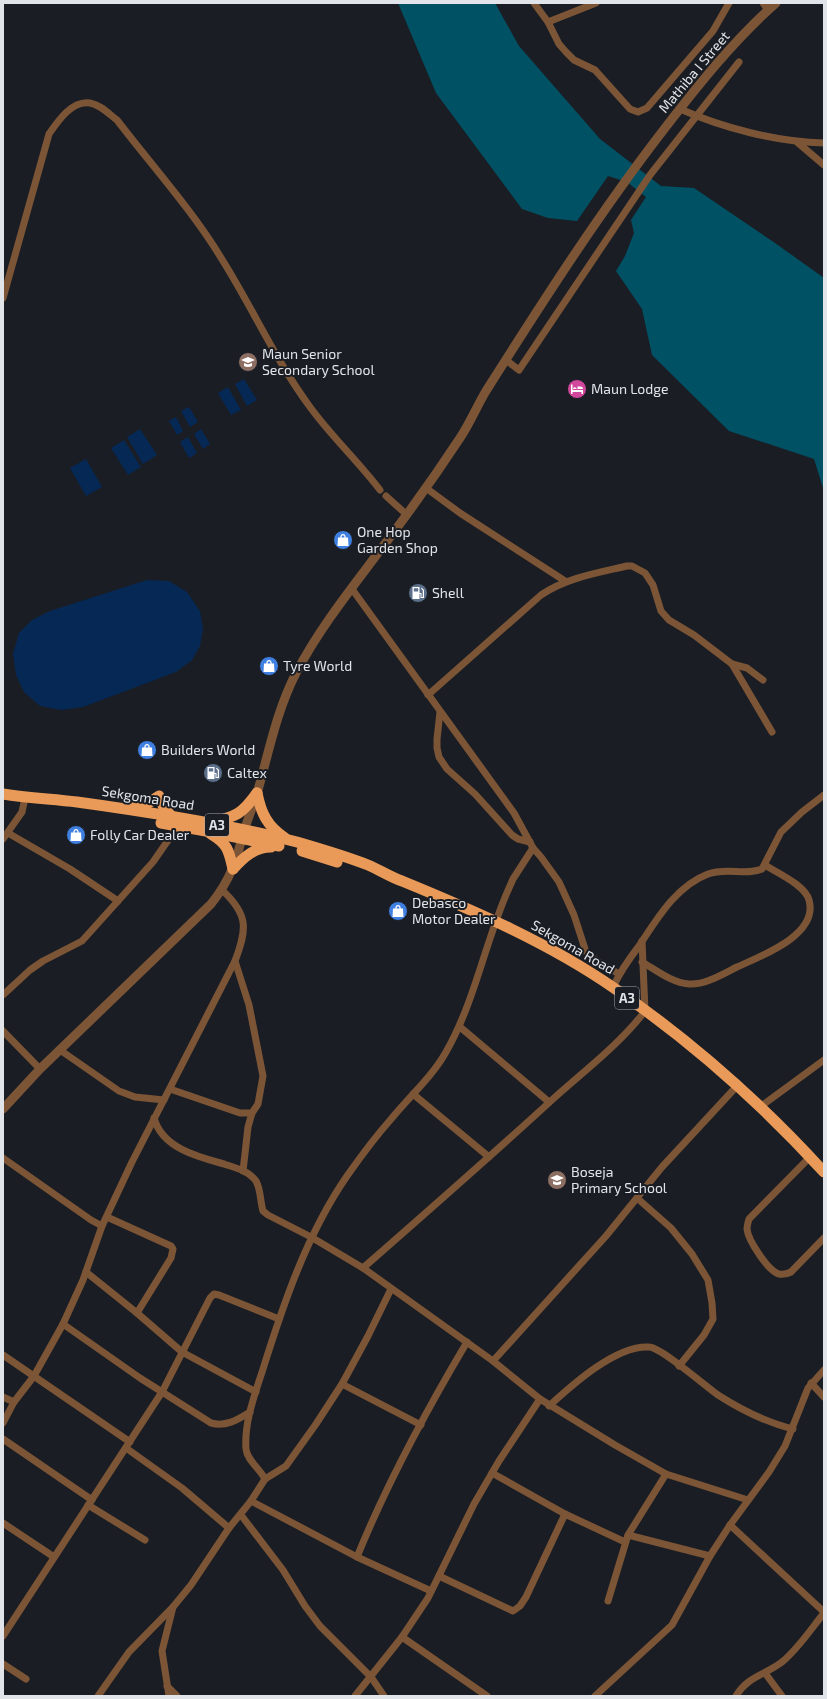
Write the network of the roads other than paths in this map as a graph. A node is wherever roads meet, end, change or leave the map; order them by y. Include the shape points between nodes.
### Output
1 (534, 3) edge
2 (596, 3) edge
3 (729, 3) edge
4 (776, 3) edge
5 (765, 7) edge
6 (548, 22) junction
7 (739, 62) dead end
8 (680, 109) junction
9 (695, 116) junction
10 (797, 142) junction
11 (824, 143) edge
12 (824, 165) edge
13 (3, 298) edge
14 (506, 360) junction
15 (426, 488) junction
16 (380, 490) dead end
17 (386, 496) dead end
18 (407, 515) junction
19 (565, 581) junction
20 (352, 589) junction
21 (732, 664) junction
22 (763, 680) dead end
23 (428, 695) junction
24 (440, 712) junction
25 (772, 732) dead end
26 (257, 793) junction
27 (3, 794) edge
28 (824, 794) edge
29 (30, 798) junction
30 (125, 810) junction
31 (175, 822) junction
32 (207, 827) junction
33 (243, 834) junction
34 (6, 836) edge
35 (287, 843) junction
36 (532, 845) junction
37 (765, 865) junction
38 (233, 869) junction
39 (222, 890) junction
40 (118, 901) junction
41 (495, 921) junction
42 (642, 941) junction
43 (235, 961) junction
44 (642, 962) junction
45 (619, 974) junction
46 (613, 987) junction
47 (3, 995) edge
48 (645, 1011) junction
49 (460, 1027) junction
50 (3, 1031) edge
51 (60, 1050) junction
52 (824, 1060) edge
53 (40, 1069) junction
54 (737, 1086) junction
55 (170, 1089) junction
56 (413, 1094) junction
57 (164, 1100) junction
58 (549, 1102) junction
59 (760, 1107) junction
60 (3, 1108) edge
61 (252, 1113) junction
62 (154, 1118) junction
63 (489, 1157) junction
64 (810, 1157) junction
65 (3, 1158) edge
66 (243, 1171) junction
67 (824, 1172) edge
68 (637, 1198) junction
69 (107, 1217) junction
70 (102, 1226) junction
71 (311, 1237) junction
72 (824, 1238) edge
73 (363, 1268) junction
74 (86, 1272) junction
75 (391, 1289) junction
76 (137, 1313) junction
77 (279, 1319) junction
78 (62, 1324) junction
79 (467, 1342) junction
80 (182, 1352) junction
81 (3, 1355) edge
82 (493, 1361) junction
83 (679, 1366) junction
84 (824, 1370) edge
85 (34, 1376) junction
86 (811, 1383) junction
87 (342, 1384) junction
88 (162, 1392) junction
89 (256, 1392) junction
90 (3, 1397) edge
91 (824, 1397) edge
92 (540, 1399) junction
93 (14, 1402) junction
94 (549, 1406) junction
95 (250, 1412) junction
96 (3, 1423) edge
97 (421, 1424) junction
98 (793, 1429) junction
99 (3, 1439) edge
100 (128, 1445) junction
101 (492, 1473) junction
102 (666, 1474) junction
103 (266, 1479) junction
104 (748, 1500) junction
105 (251, 1501) junction
106 (90, 1502) junction
107 (565, 1514) junction
108 (241, 1515) junction
109 (3, 1523) edge
110 (730, 1525) junction
111 (229, 1528) junction
112 (628, 1535) junction
113 (144, 1540) dead end
114 (625, 1542) junction
115 (710, 1556) junction
116 (54, 1557) junction
117 (357, 1557) junction
118 (439, 1576) junction
119 (432, 1591) junction
120 (608, 1601) dead end
121 (173, 1607) junction
122 (824, 1612) edge
123 (3, 1636) edge
124 (402, 1637) junction
125 (3, 1664) edge
126 (764, 1673) junction
127 (371, 1677) junction
128 (26, 1679) dead end
129 (167, 1686) junction
130 (98, 1696) edge
131 (169, 1696) edge
132 (177, 1696) edge
133 (355, 1696) edge
134 (384, 1696) edge
135 (487, 1696) edge
136 (595, 1696) edge
137 (736, 1696) edge
138 (782, 1696) edge

1 - 6 street
2 - 6 street
3 - 6 street via 713,31 647,108 638,112 630,109 595,70 574,60 566,52 552,34
4 - 5 street, Mathiba I Street
5 - 8 street, Mathiba I Street
7 - 9 street
8 - 9 street
8 - 14 street, Mathiba I Street via 602,214
9 - 10 street
9 - 14 street via 620,218 519,370
10 - 11 street
10 - 12 street
13 - 16 street via 50,134 57,121 78,104 90,103 102,108 117,120 195,218 224,261 302,395 323,424 364,468
14 - 15 street, Mathiba I Street via 462,435
15 - 18 street, Mathiba I Street
15 - 19 street via 454,510
17 - 18 street
18 - 20 street, Mathiba I Street
19 - 21 street via 627,566 640,569 648,577 662,611 669,620 694,635
19 - 23 street via 541,595
20 - 23 street
20 - 26 street, Mathiba I Street via 328,620 285,696
21 - 22 street via 747,668
21 - 25 street
23 - 24 street
24 - 36 street via 501,795
24 - 36 street via 437,748 447,769 475,794 512,835
26 - 32 highway via 247,808 238,815
26 - 33 street, Mathiba I Street
26 - 35 highway via 264,819
27 - 29 highway, Sekgoma Road / A3
28 - 37 street via 781,832
29 - 30 highway, Sekgoma Road / A3
29 - 31 highway, Sekgoma Road / A3 via 75,809
29 - 34 street
30 - 31 highway, Sekgoma Road / A3
30 - 31 highway via 136,808 159,796 164,808
31 - 32 highway, Sekgoma Road / A3
31 - 40 street via 153,862
32 - 33 highway, Sekgoma Road / A3
32 - 38 highway via 225,844
33 - 35 highway, Sekgoma Road / A3
33 - 38 street, Mathiba I Street
34 - 40 street via 70,869
35 - 38 highway via 260,848 243,858
35 - 41 highway, Sekgoma Road / A3 via 323,849 369,866
36 - 41 street via 513,879
36 - 45 street via 567,896 586,952
37 - 42 street via 753,872 724,870 693,881 667,907
37 - 44 street via 795,883 809,898 808,915 793,937 779,948 698,983 678,982
38 - 39 street, Mathiba I Street
39 - 43 street via 240,912 244,927
39 - 51 street, Mathiba I Street via 211,904
40 - 47 street via 82,941 30,970
41 - 46 highway, Sekgoma Road / A3
41 - 49 street
42 - 44 street
42 - 45 street
43 - 55 street
43 - 61 street via 249,1005 264,1076 258,1104
44 - 48 street
45 - 46 street
46 - 48 highway, Sekgoma Road / A3
48 - 54 highway, Sekgoma Road / A3
48 - 58 street via 626,1033
49 - 56 street via 445,1054
49 - 58 street
50 - 53 street
51 - 53 street, Mathiba I Street
51 - 57 street via 119,1091 135,1097
52 - 59 street
53 - 60 street, Mathiba I Street
54 - 59 highway, Sekgoma Road / A3
54 - 68 street
55 - 57 street
55 - 61 street via 240,1113
56 - 63 street
56 - 71 street via 348,1175
57 - 62 street
58 - 63 street
59 - 64 highway, Sekgoma Road / A3
61 - 66 street
62 - 66 street via 160,1131 172,1143 184,1150
62 - 69 street
63 - 73 street
64 - 67 highway, Sekgoma Road / A3
64 - 72 street via 749,1220 747,1229 762,1258 778,1274 791,1272
65 - 70 street
66 - 71 street via 251,1175 259,1187 263,1211
68 - 82 street
68 - 83 street via 671,1228 692,1254 708,1280 713,1319 704,1335
69 - 70 street
69 - 76 street via 173,1249 171,1258
70 - 74 street
71 - 73 street
71 - 77 street
73 - 75 street
74 - 76 street
74 - 78 street
75 - 79 street
75 - 87 street
76 - 80 street
77 - 80 street via 214,1294
77 - 89 street
78 - 85 street
78 - 88 street
79 - 82 street
79 - 97 street
80 - 88 street
80 - 89 street
81 - 85 street
82 - 92 street
83 - 94 street via 650,1347 635,1348 599,1365
83 - 98 street via 719,1395 748,1411
84 - 86 street
85 - 93 street
85 - 100 street
86 - 91 street
86 - 98 street
87 - 97 street
87 - 103 street via 290,1461
88 - 95 street via 211,1423 219,1425 227,1424
88 - 100 street
89 - 95 street
90 - 93 street
92 - 94 street
92 - 101 street
93 - 96 street
94 - 102 street
95 - 103 street via 246,1451 249,1459
97 - 117 street
98 - 104 street via 769,1472
99 - 106 street
100 - 106 street
100 - 111 street
101 - 107 street
101 - 118 street
102 - 104 street
102 - 112 street
103 - 105 street
104 - 110 street
105 - 108 street
105 - 117 street
106 - 113 street
106 - 116 street
107 - 114 street
107 - 118 street via 526,1597 513,1611
108 - 111 street
108 - 127 street via 320,1626
109 - 116 street
110 - 115 street
110 - 122 street
111 - 121 street
112 - 114 street
112 - 115 street
114 - 120 street
115 - 136 street via 672,1625
116 - 123 street
117 - 119 street
118 - 119 street
119 - 124 street
121 - 129 street via 162,1651
121 - 130 street via 129,1652
122 - 126 street via 789,1656
124 - 127 street
124 - 135 street
125 - 128 street
126 - 137 street via 748,1681
126 - 138 street
127 - 133 street
127 - 134 street
129 - 131 street
129 - 132 street

